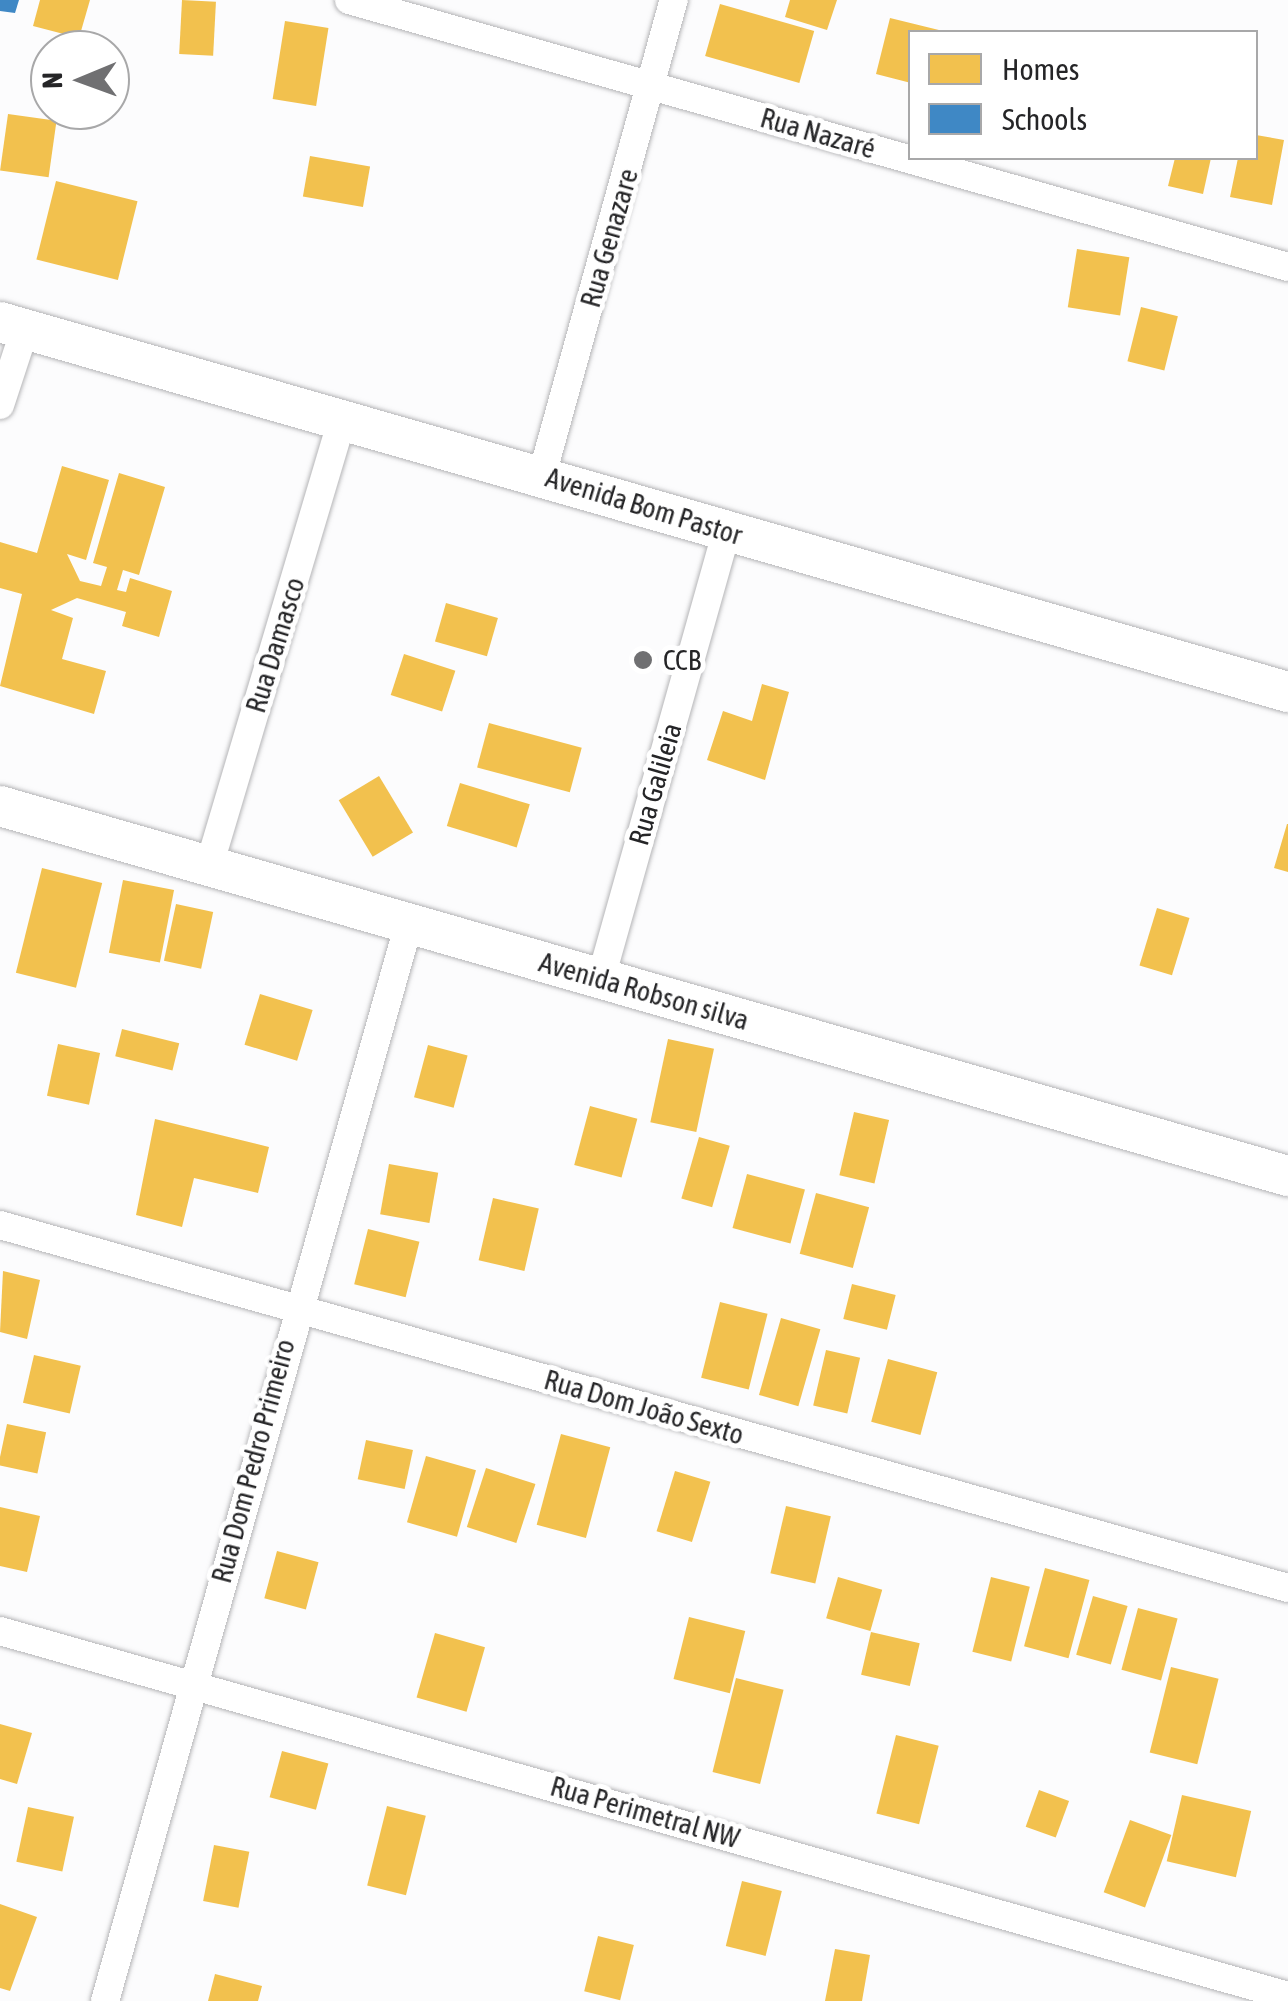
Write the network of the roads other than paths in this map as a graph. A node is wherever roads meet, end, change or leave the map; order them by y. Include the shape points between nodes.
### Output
1 (349, 0) edge
2 (674, 0) edge
3 (652, 86) junction
4 (908, 159) edge
5 (912, 160) edge
6 (1288, 267) edge
7 (12, 326) edge
8 (0, 405) edge
9 (341, 424) junction
10 (542, 475) junction
11 (726, 532) junction
12 (1288, 692) edge
13 (0, 806) edge
14 (210, 866) junction
15 (409, 923) junction
16 (601, 978) junction
17 (1288, 1176) edge
18 (0, 1225) edge
19 (294, 1310) junction
20 (1288, 1588) edge
21 (0, 1632) edge
22 (193, 1683) junction
23 (1288, 1996) edge
24 (105, 2001) edge

1 - 3 street, Rua Nazaré
2 - 3 street, Rua Genazare
3 - 4 street, Rua Nazaré
3 - 10 street, Rua Genazare
5 - 6 street, Rua Nazaré
7 - 8 street
7 - 9 street, Avenida Bom Pastor
9 - 10 street, Avenida Bom Pastor
9 - 14 street, Rua Damasco
10 - 11 street, Avenida Bom Pastor
11 - 12 street, Avenida Bom Pastor
11 - 16 street, Rua Galileia
13 - 14 street, Avenida Robson silva
14 - 15 street, Avenida Robson silva
15 - 16 street, Avenida Robson silva
15 - 19 street, Rua Dom Pedro Primeiro
16 - 17 street, Avenida Robson silva
18 - 19 street, Rua Dom João Sexto
19 - 20 street, Rua Dom João Sexto
19 - 22 street, Rua Dom Pedro Primeiro
21 - 22 street, Rua Perimetral NW
22 - 23 street, Rua Perimetral NW
22 - 24 street, Rua Dom Pedro Primeiro

